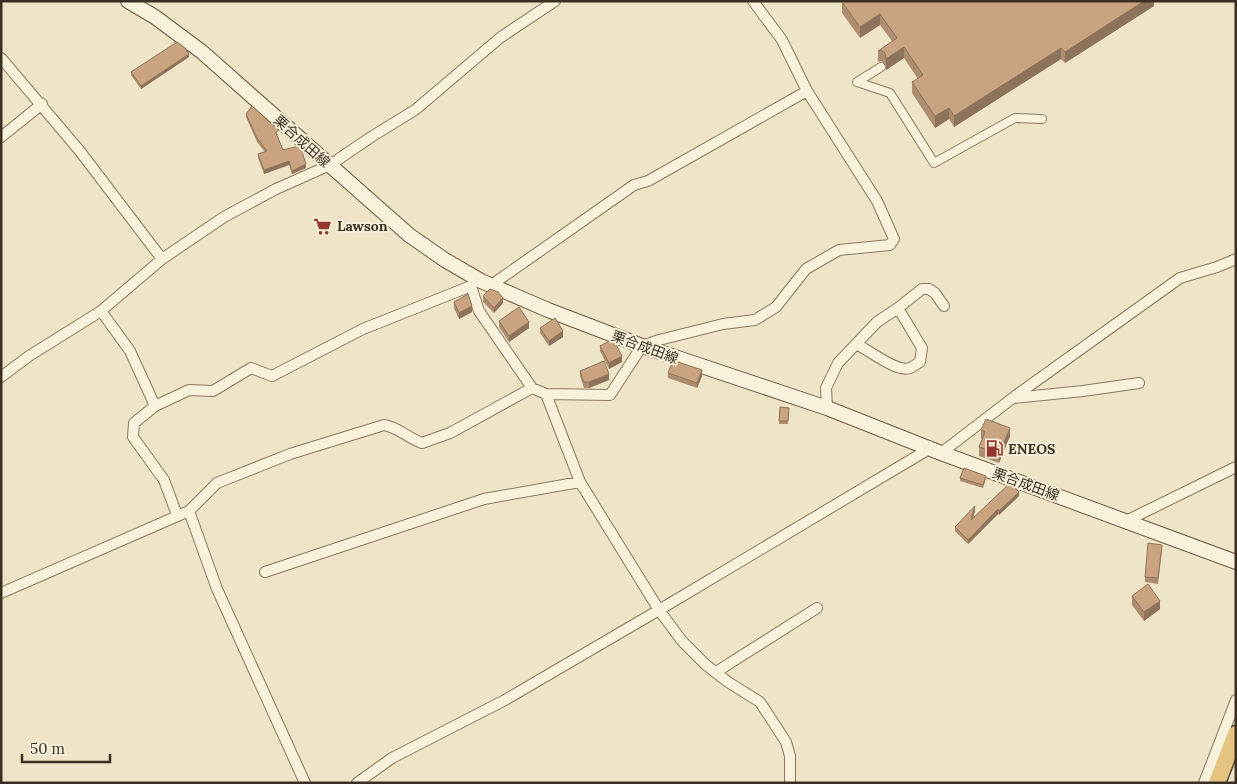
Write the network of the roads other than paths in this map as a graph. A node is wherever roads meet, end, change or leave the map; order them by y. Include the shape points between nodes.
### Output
1 (128, 1) edge
2 (555, 1) edge
3 (753, 1) edge
4 (1, 58) edge
5 (881, 67) dead end
6 (807, 91) junction
7 (42, 104) junction
8 (1042, 119) dead end
9 (1, 137) edge
10 (330, 165) junction
11 (162, 259) junction
12 (1236, 259) edge
13 (481, 284) junction
14 (944, 306) dead end
15 (898, 308) junction
16 (101, 311) junction
17 (856, 344) junction
18 (642, 346) junction
19 (1, 377) edge
20 (1139, 383) dead end
21 (532, 388) junction
22 (546, 394) junction
23 (1013, 398) junction
24 (155, 406) junction
25 (827, 408) junction
26 (935, 451) junction
27 (1236, 467) edge
28 (580, 482) junction
29 (190, 511) junction
30 (177, 515) junction
31 (1126, 521) junction
32 (1236, 562) edge
33 (265, 572) dead end
34 (2, 590) edge
35 (817, 608) dead end
36 (659, 610) junction
37 (716, 672) junction
38 (1236, 700) edge
39 (1236, 734) edge
40 (305, 783) edge
41 (357, 783) edge
42 (790, 783) edge
43 (1204, 783) edge
44 (1217, 783) edge

1 - 10 main road, 栗合成田線 via 202,52
2 - 10 street via 501,37 415,110
3 - 6 street via 782,40
4 - 7 street
5 - 8 street via 857,82 890,93 934,163 1015,118
6 - 13 street via 648,181 634,185
6 - 18 street via 878,201 894,239 890,245 838,250 806,269 776,307 755,320 723,324
7 - 9 street
7 - 11 street
10 - 11 street via 224,217
10 - 13 main road, 栗合成田線 via 409,234
11 - 16 street
12 - 23 street via 1180,278
13 - 18 main road, 栗合成田線
13 - 21 street via 479,311
13 - 24 street via 363,329 272,376 251,368 212,391 189,390
14 - 15 street via 935,292 929,289 922,290
15 - 17 street via 877,322
15 - 17 street via 922,348 920,362 911,368 895,367
16 - 19 street
16 - 24 street via 130,352
17 - 25 street via 838,363 826,388
18 - 22 street via 610,395
18 - 25 main road, 栗合成田線
20 - 23 street
21 - 22 street
21 - 29 street via 450,433 422,443 393,426 384,425 290,454 217,483
22 - 28 street
23 - 26 street
24 - 30 street via 134,424 133,437 164,480
25 - 26 main road, 栗合成田線
26 - 31 main road, 栗合成田線
26 - 36 street
27 - 31 street
28 - 33 street via 484,499
28 - 36 street
29 - 30 street
29 - 40 street via 216,589
30 - 34 street
31 - 32 main road, 栗合成田線
35 - 37 street
36 - 37 street via 682,641
36 - 41 street via 504,700 392,758
37 - 42 street via 760,702 786,742 790,756
38 - 43 street
39 - 44 highway

